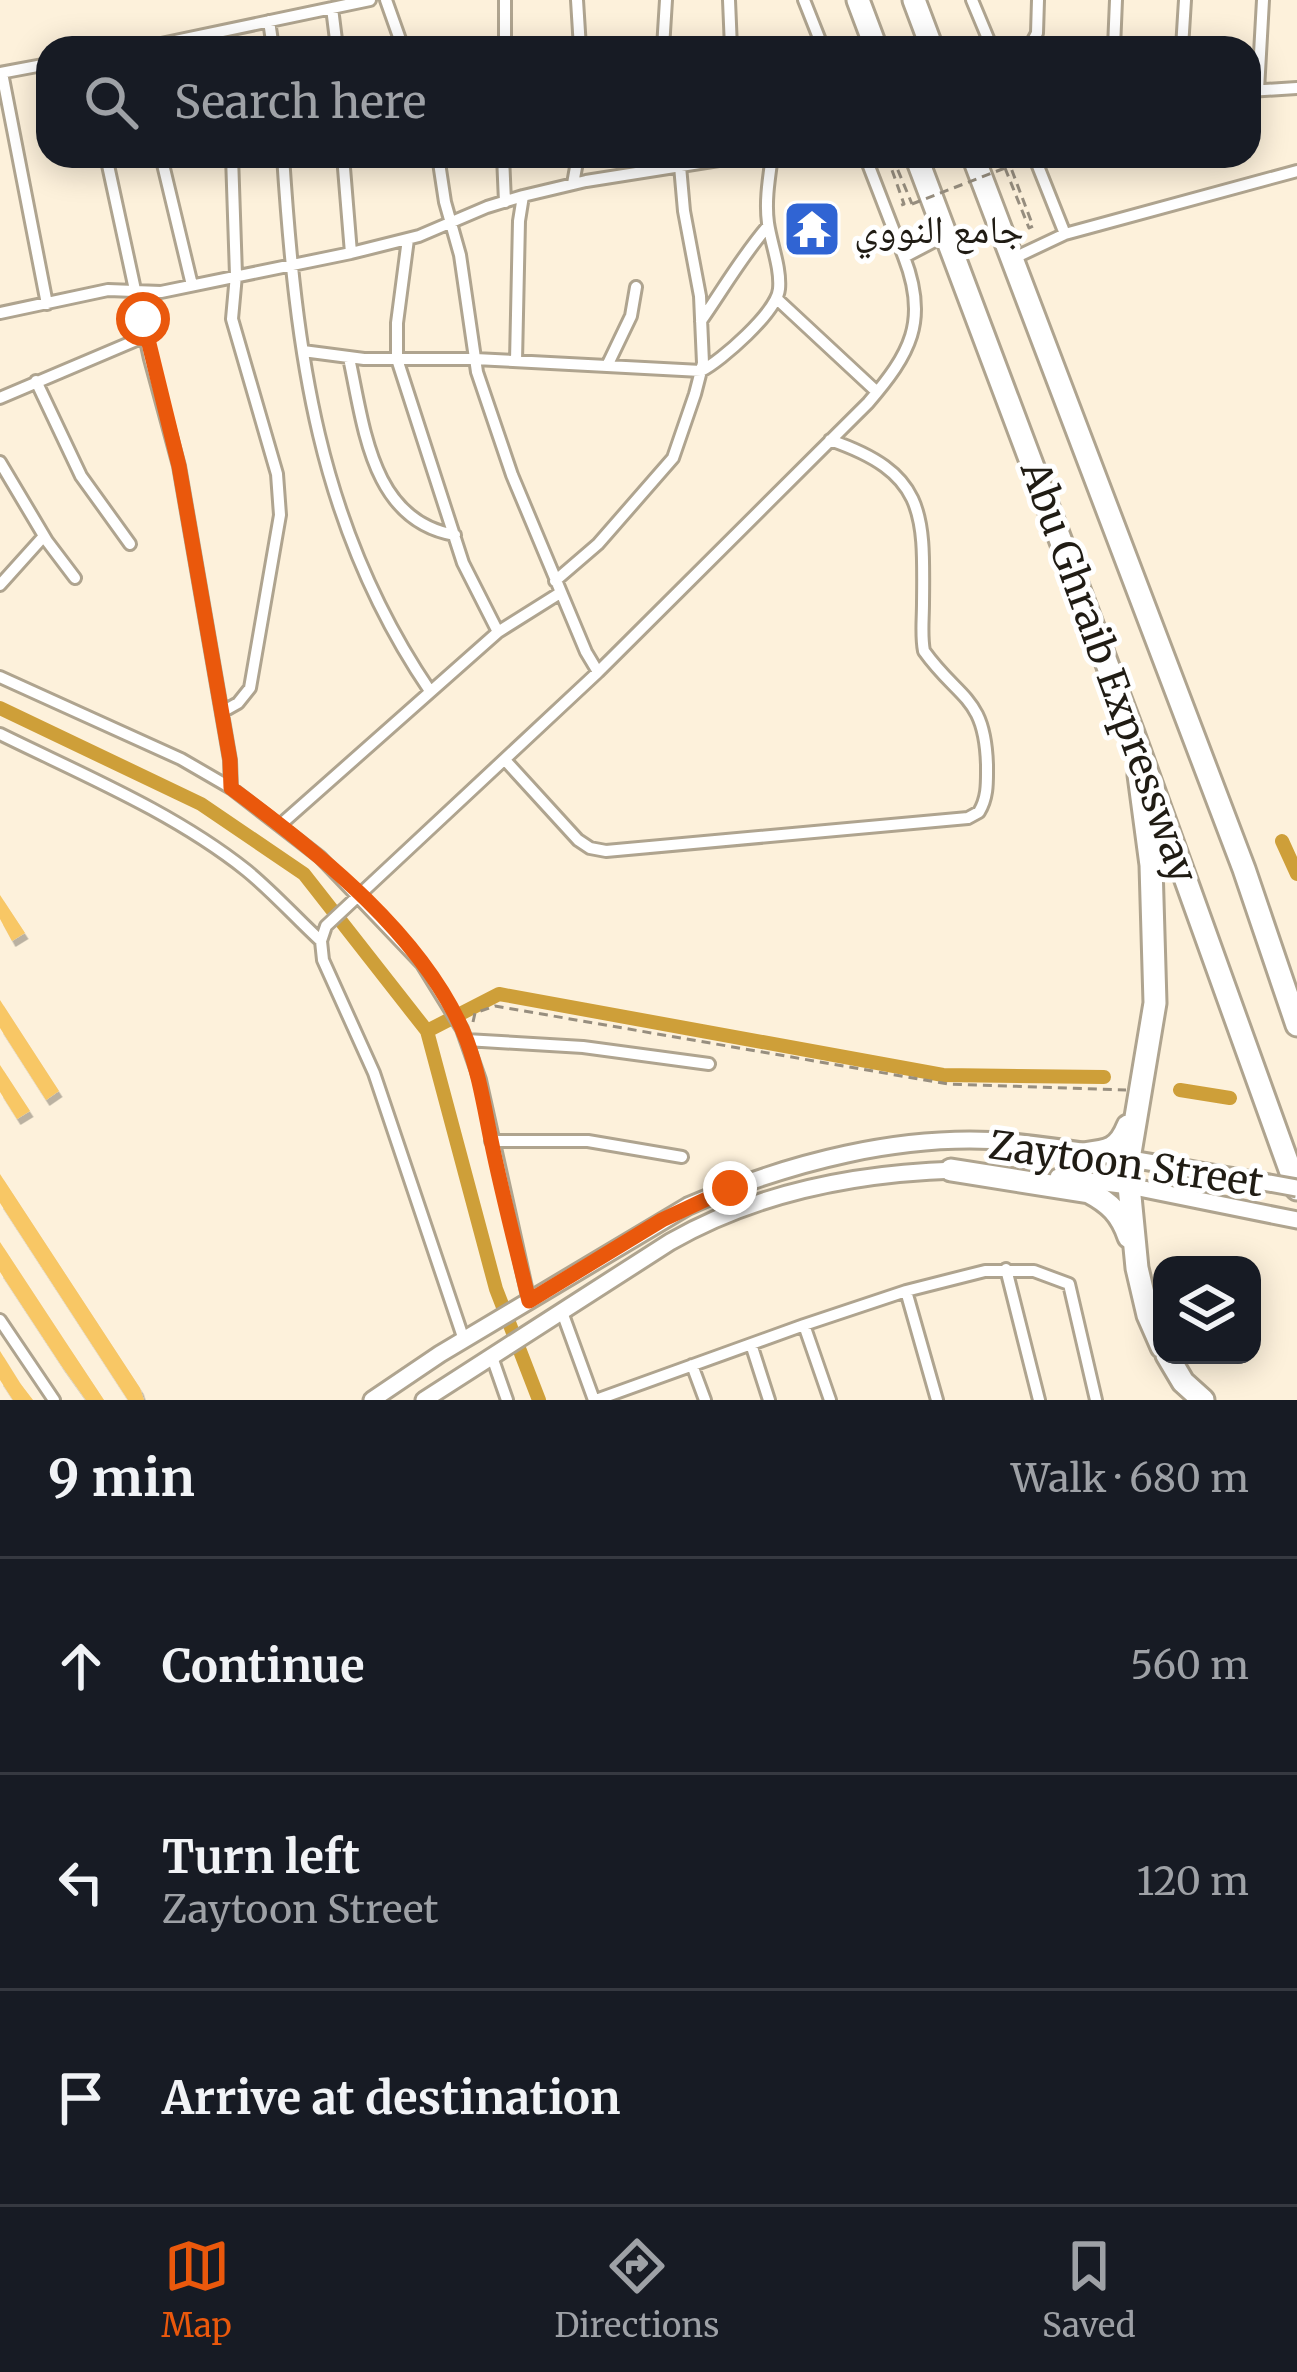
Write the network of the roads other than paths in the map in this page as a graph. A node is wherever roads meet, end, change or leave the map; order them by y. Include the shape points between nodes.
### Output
1 (370, 0) edge
2 (386, 0) edge
3 (506, 0) edge
4 (577, 0) edge
5 (666, 0) edge
6 (729, 0) edge
7 (804, 0) edge
8 (858, 0) edge
9 (914, 0) edge
10 (972, 0) edge
11 (1038, 0) edge
12 (1116, 0) edge
13 (1185, 0) edge
14 (1263, 0) edge
15 (332, 8) junction
16 (269, 21) junction
17 (211, 34) joint
18 (201, 36) edge
19 (271, 36) edge
20 (336, 36) edge
21 (399, 36) edge
22 (505, 36) edge
23 (579, 36) edge
24 (664, 36) edge
25 (730, 36) edge
26 (818, 36) edge
27 (872, 36) edge
28 (928, 36) edge
29 (987, 36) edge
30 (1035, 36) edge
31 (1114, 36) edge
32 (1183, 36) edge
33 (1259, 36) edge
34 (36, 66) edge
35 (1, 73) edge
36 (1297, 88) edge
37 (1261, 91) edge
38 (109, 168) edge
39 (164, 168) edge
40 (232, 168) edge
41 (285, 168) edge
42 (344, 168) edge
43 (440, 168) edge
44 (503, 168) edge
45 (576, 168) edge
46 (637, 168) edge
47 (680, 168) edge
48 (771, 168) edge
49 (870, 168) edge
50 (921, 168) edge
51 (978, 168) edge
52 (1039, 168) edge
53 (1297, 170) edge
54 (573, 184) junction
55 (523, 196) junction
56 (505, 202) junction
57 (451, 223) junction
58 (768, 226) junction
59 (1065, 234) junction
60 (946, 235) junction
61 (407, 239) junction
62 (351, 253) junction
63 (904, 257) junction
64 (1012, 259) junction
65 (289, 266) junction
66 (236, 275) junction
67 (192, 285) junction
68 (636, 287) dead end
69 (138, 291) junction
70 (777, 298) junction
71 (47, 304) junction
72 (0, 313) edge
73 (701, 321) junction
74 (146, 336) junction
75 (303, 351) junction
76 (350, 358) junction
77 (397, 359) junction
78 (475, 359) junction
79 (516, 361) junction
80 (607, 366) junction
81 (701, 371) junction
82 (36, 381) junction
83 (877, 392) junction
84 (0, 398) edge
85 (830, 440) junction
86 (0, 462) edge
87 (455, 535) junction
88 (44, 536) junction
89 (130, 544) dead end
90 (75, 578) dead end
91 (0, 584) edge
92 (558, 587) junction
93 (498, 632) junction
94 (598, 672) junction
95 (0, 676) edge
96 (430, 691) junction
97 (222, 712) junction
98 (1133, 733) junction
99 (0, 734) edge
100 (505, 760) junction
101 (231, 788) junction
102 (280, 825) junction
103 (1244, 869) junction
104 (361, 896) junction
105 (321, 941) junction
106 (1297, 983) edge
107 (1297, 1024) edge
108 (462, 1029) junction
109 (709, 1064) dead end
110 (1139, 1097) junction
111 (491, 1141) junction
112 (1082, 1154) junction
113 (682, 1157) dead end
114 (1129, 1159) junction
115 (951, 1170) junction
116 (1129, 1186) junction
117 (1297, 1188) edge
118 (1297, 1220) edge
119 (1138, 1268) junction
120 (1006, 1269) junction
121 (906, 1291) junction
122 (525, 1304) junction
123 (562, 1312) junction
124 (0, 1320) edge
125 (804, 1324) junction
126 (1153, 1326) edge
127 (464, 1340) junction
128 (751, 1344) junction
129 (440, 1354) junction
130 (492, 1357) junction
131 (1172, 1364) edge
132 (692, 1365) junction
133 (457, 1379) junction
134 (1095, 1398) edge
135 (53, 1400) edge
136 (372, 1400) edge
137 (424, 1400) edge
138 (507, 1400) edge
139 (595, 1400) edge
140 (705, 1400) edge
141 (769, 1400) edge
142 (830, 1400) edge
143 (938, 1400) edge
144 (1039, 1400) edge
145 (1080, 1400) edge
146 (1203, 1400) edge

1 - 15 street
2 - 21 street
3 - 22 street
4 - 23 street
5 - 24 street
6 - 25 street
7 - 26 street
8 - 27 highway
9 - 28 highway
10 - 29 street
11 - 30 street
12 - 31 street
13 - 32 street
14 - 33 street
15 - 16 street
15 - 20 street
16 - 17 street
16 - 19 street
17 - 18 street
34 - 35 street
35 - 71 street
36 - 37 street
38 - 69 street
39 - 67 street
40 - 66 street
41 - 65 street
42 - 62 street
43 - 57 street
44 - 56 street
45 - 54 street
46 - 54 street
47 - 73 street
48 - 58 street
49 - 63 street
50 - 60 highway, Abu Ghraib Expressway
51 - 64 highway, Abu Ghraib Expressway
52 - 59 street
53 - 59 street
54 - 55 street
55 - 56 street
55 - 79 street
56 - 57 street
57 - 61 street
57 - 78 street
58 - 70 street
58 - 73 street
59 - 64 street
60 - 63 street
60 - 98 highway, Abu Ghraib Expressway
61 - 62 street
61 - 77 street
62 - 65 street
63 - 83 street via 915,288 913,332
64 - 103 highway, Abu Ghraib Expressway
65 - 66 street
65 - 75 street
66 - 67 street
66 - 97 street via 232,319 277,474 280,515 250,688
67 - 69 street
68 - 80 street
69 - 71 street
69 - 74 street
70 - 81 street
70 - 83 street
71 - 72 street
73 - 81 street
74 - 82 street
74 - 97 street via 179,466
75 - 76 street
75 - 96 street via 341,520 370,591
76 - 77 street
76 - 87 street via 368,445 393,500 435,532
77 - 78 street
77 - 87 street
78 - 79 street
78 - 92 street
79 - 80 street
80 - 81 street
81 - 92 street via 673,458
82 - 84 street
82 - 89 street via 81,476
83 - 85 street
85 - 94 street
85 - 100 street via 888,466 916,506 924,529 924,651 973,703 986,731 979,812 606,851 578,840
86 - 88 street
87 - 93 street
88 - 90 street
88 - 91 street
92 - 93 street
92 - 94 street
93 - 96 street
94 - 100 street
95 - 101 street
96 - 102 street
97 - 101 street
98 - 110 highway via 1150,865 1155,1003
98 - 117 highway, Abu Ghraib Expressway
99 - 105 street via 200,839
100 - 104 street
101 - 102 street
102 - 104 street
103 - 106 highway
103 - 107 highway, Abu Ghraib Expressway
104 - 105 street via 329,922
104 - 108 street via 422,964
105 - 127 street via 397,1134
108 - 109 street
108 - 111 street
110 - 112 highway via 1117,1147
110 - 114 highway
111 - 113 street via 588,1141
111 - 122 street
112 - 114 main road, Zaytoon Street
112 - 122 main road, Zaytoon Street via 960,1142 799,1166 688,1206
114 - 116 highway
114 - 117 main road, Zaytoon Street, bridge
115 - 116 main road, Zaytoon Street
115 - 119 highway via 1107,1201
115 - 123 main road, Zaytoon Street via 866,1177 743,1208 670,1242
116 - 118 main road, Zaytoon Street
116 - 119 highway
119 - 126 highway
120 - 121 street
120 - 134 street via 1069,1283
120 - 144 street
121 - 125 street
121 - 143 street
122 - 127 main road, Zaytoon Street
123 - 130 main road, Zaytoon Street
123 - 139 street
124 - 135 street
125 - 128 street
125 - 142 street
127 - 129 main road, Zaytoon Street
128 - 132 street
128 - 141 street
129 - 133 main road
129 - 136 main road, Zaytoon Street
130 - 133 main road, Zaytoon Street
130 - 138 street
131 - 146 highway
132 - 139 street
132 - 140 street
133 - 137 main road, Zaytoon Street
134 - 145 street

